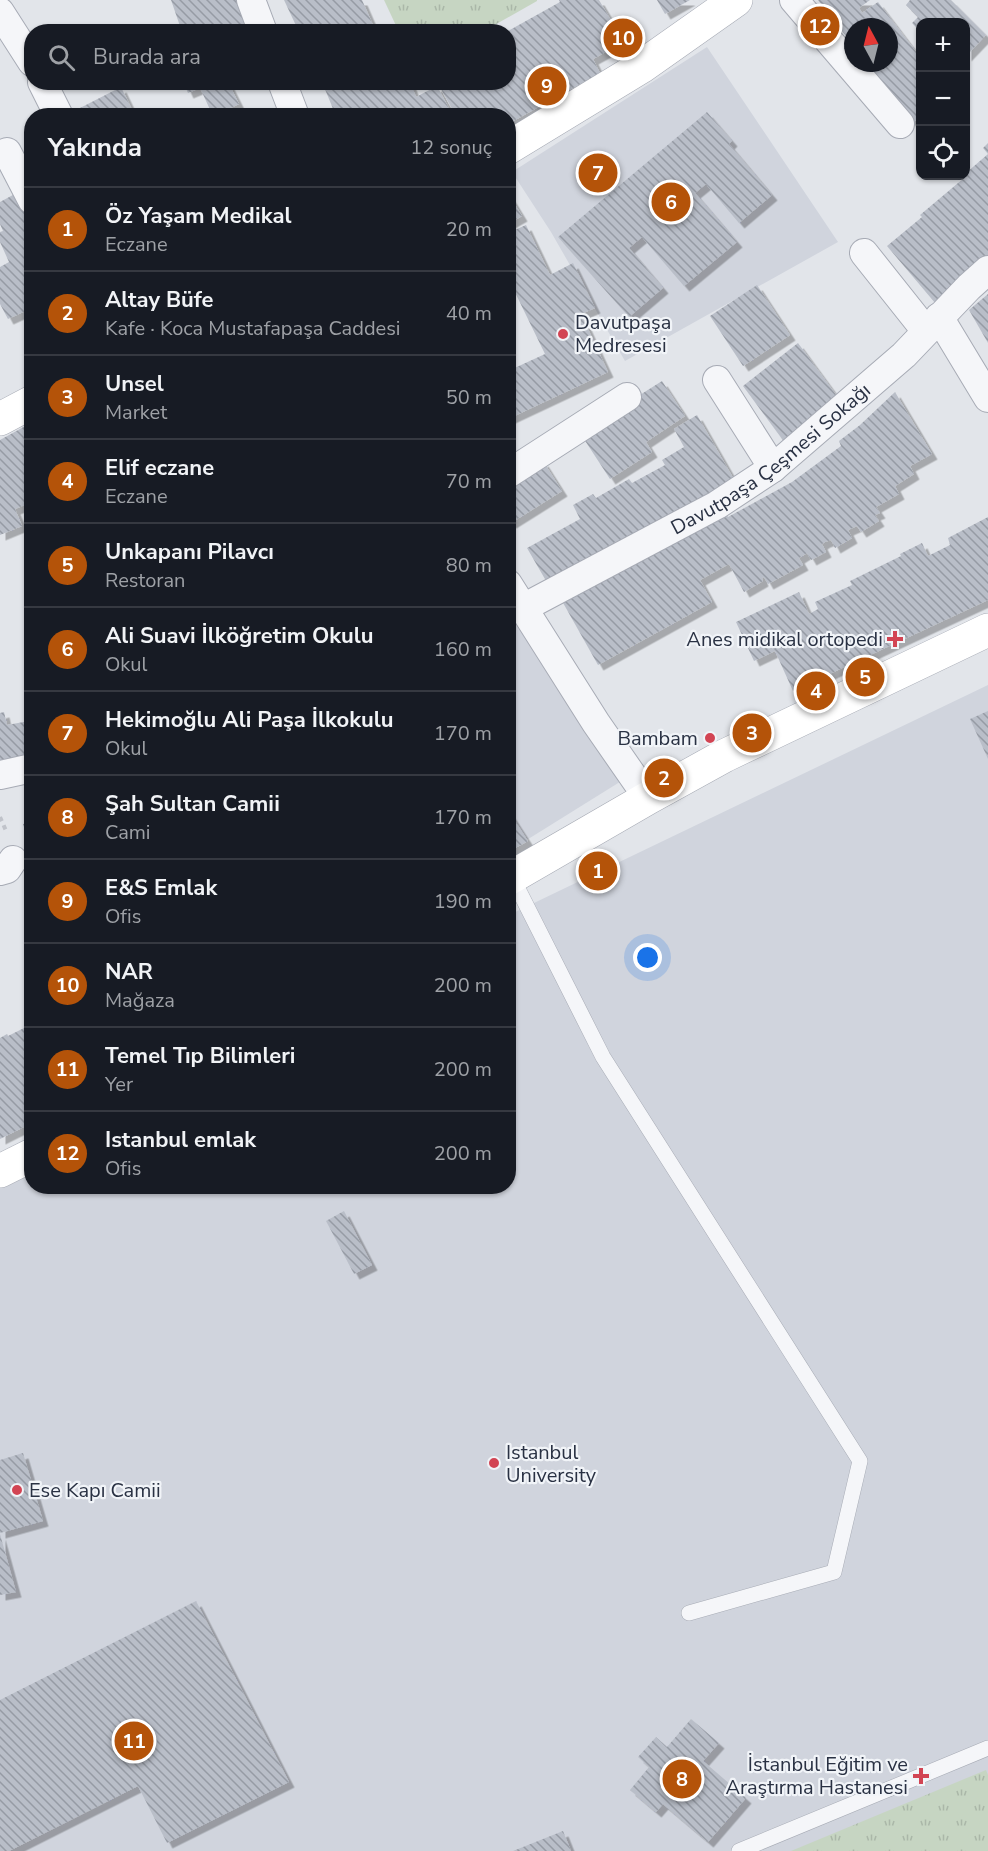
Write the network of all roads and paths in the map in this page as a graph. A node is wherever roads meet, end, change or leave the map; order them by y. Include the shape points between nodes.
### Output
1 (251, 0) edge
2 (736, 0) edge
3 (794, 0) edge
4 (0, 12) edge
5 (260, 24) edge
6 (24, 50) edge
7 (46, 90) edge
8 (285, 90) edge
9 (55, 108) edge
10 (292, 108) edge
11 (900, 124) dead end
12 (516, 143) edge
13 (8, 152) dead end
14 (24, 184) edge
15 (864, 253) dead end
16 (988, 270) edge
17 (932, 324) junction
18 (717, 380) dead end
19 (627, 397) dead end
20 (988, 398) edge
21 (24, 406) edge
22 (0, 419) edge
23 (773, 468) junction
24 (516, 469) edge
25 (516, 596) edge
26 (516, 598) edge
27 (988, 630) edge
28 (24, 770) edge
29 (0, 775) edge
30 (648, 798) junction
31 (516, 875) edge
32 (516, 890) edge
33 (24, 1159) edge
34 (0, 1171) edge
35 (689, 1613) dead end
36 (988, 1748) edge
37 (740, 1851) edge

1 - 5 street
2 - 12 street via 641,67
3 - 11 street
4 - 6 street
7 - 9 street
8 - 10 street
13 - 14 street
15 - 17 street
16 - 17 street, Davutpaşa Çeşmesi Sokağı
17 - 20 street
17 - 23 street, Davutpaşa Çeşmesi Sokağı via 904,355
18 - 23 street
19 - 24 street
21 - 22 street
23 - 25 street, Davutpaşa Çeşmesi Sokağı via 717,506
26 - 30 street
27 - 30 street via 724,756
28 - 29 street
30 - 31 street
32 - 35 lane via 603,1057 860,1461 834,1572
33 - 34 street
36 - 37 lane

